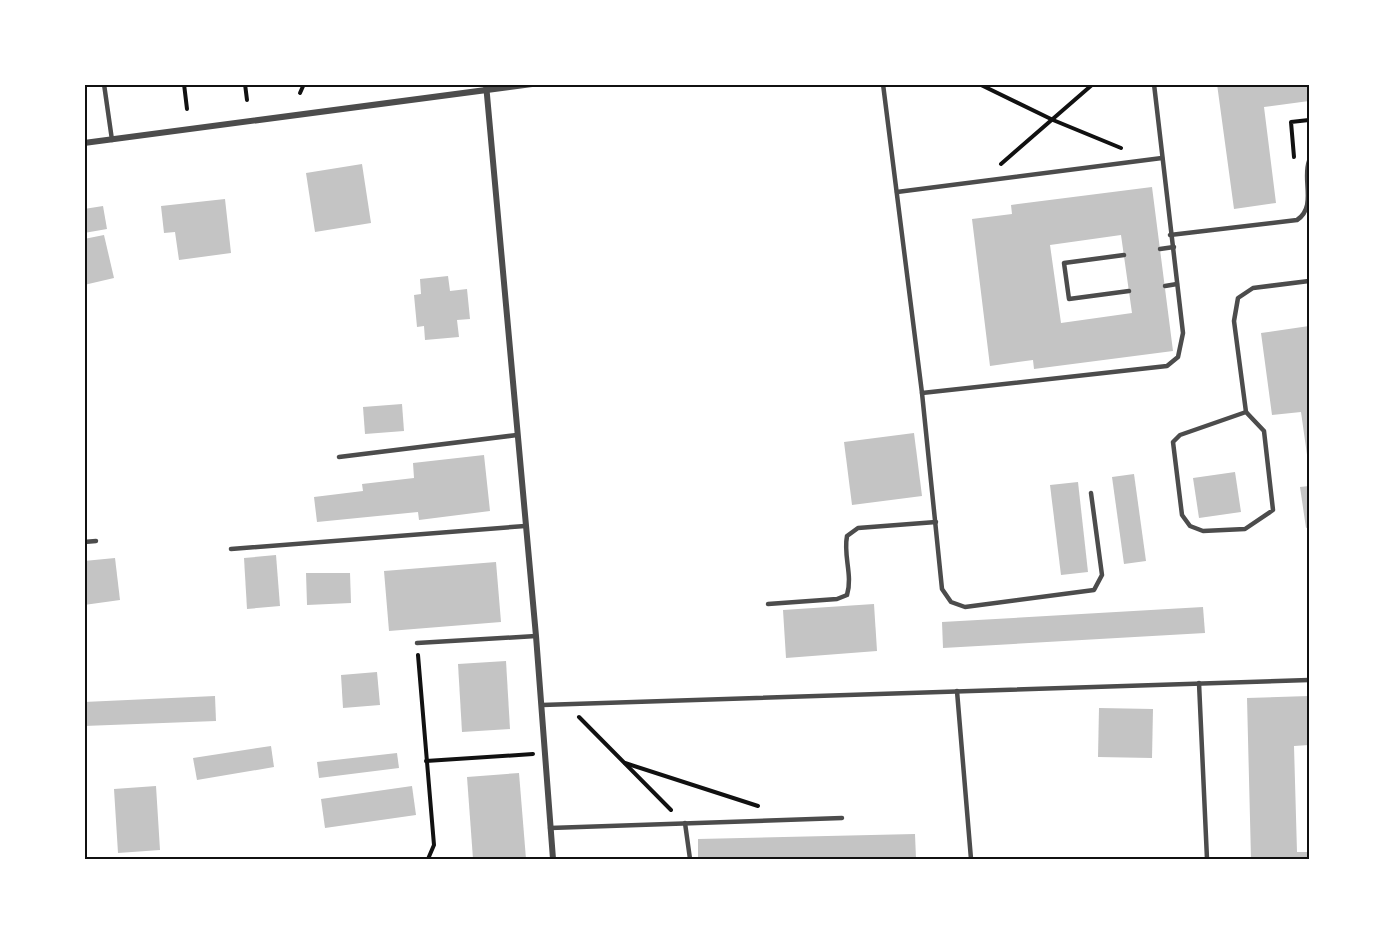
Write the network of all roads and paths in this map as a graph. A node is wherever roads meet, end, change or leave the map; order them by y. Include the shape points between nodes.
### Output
1 (104, 84) edge
2 (184, 84) edge
3 (244, 84) edge
4 (304, 84) edge
5 (532, 84) edge
6 (883, 84) edge
7 (979, 84) edge
8 (1093, 84) edge
9 (1154, 84) edge
10 (487, 88) edge
11 (300, 93) dead end
12 (247, 100) dead end
13 (187, 109) dead end
14 (1053, 120) junction
15 (112, 140) junction
16 (84, 143) edge
17 (1162, 158) junction
18 (1149, 160) junction
19 (1309, 161) edge
20 (980, 182) junction
21 (897, 192) junction
22 (1170, 235) junction
23 (1174, 248) junction
24 (1160, 249) dead end
25 (1124, 255) dead end
26 (1309, 281) edge
27 (1177, 284) junction
28 (1165, 286) dead end
29 (1129, 291) dead end
30 (922, 393) junction
31 (1246, 412) junction
32 (517, 435) junction
33 (339, 457) dead end
34 (1090, 493) dead end
35 (936, 522) junction
36 (525, 526) junction
37 (84, 542) edge
38 (96, 542) dead end
39 (231, 549) dead end
40 (768, 604) dead end
41 (536, 636) junction
42 (417, 643) joint
43 (1309, 680) edge
44 (1199, 683) junction
45 (957, 691) junction
46 (566, 704) junction
47 (542, 705) junction
48 (545, 753) junction
49 (426, 761) junction
50 (625, 763) junction
51 (767, 809) dead end
52 (842, 818) dead end
53 (685, 823) junction
54 (550, 828) junction
55 (428, 859) edge
56 (553, 859) edge
57 (690, 859) edge
58 (970, 859) edge
59 (1208, 859) edge

1 - 15 lane
2 - 13 path
3 - 12 path
4 - 11 path
5 - 10 street
6 - 21 lane
7 - 14 path
8 - 14 path
9 - 17 lane
10 - 15 street
10 - 32 street
14 - 18 path
14 - 20 path
15 - 16 street
17 - 18 lane
17 - 22 lane
18 - 20 lane
19 - 22 lane via 1308,205 1297,220
20 - 21 lane
21 - 30 lane
22 - 23 lane
23 - 24 lane
23 - 27 lane
25 - 29 lane via 1064,263 1069,299
26 - 31 lane via 1253,288 1238,298 1234,321
27 - 28 lane
27 - 30 lane via 1183,333 1179,357 1167,366
30 - 35 lane
31 - 31 lane via 1180,435 1173,442 1182,515 1190,526 1203,531 1245,528 1273,510 1264,431
32 - 33 lane
32 - 36 street
34 - 35 lane via 1102,574 1094,590 965,607 951,602 942,589
35 - 40 lane via 858,528 847,536 845,546 850,583 847,595
36 - 39 lane
36 - 41 street
37 - 38 lane
41 - 42 lane
41 - 47 street
42 - 49 path
43 - 44 lane
44 - 45 lane
44 - 59 lane
45 - 46 lane
45 - 58 lane
46 - 47 lane
46 - 50 path
47 - 48 street
48 - 49 path
48 - 54 street
49 - 55 path via 434,845
50 - 51 path
50 - 53 path
52 - 53 lane
53 - 54 lane
53 - 57 lane
54 - 56 street

